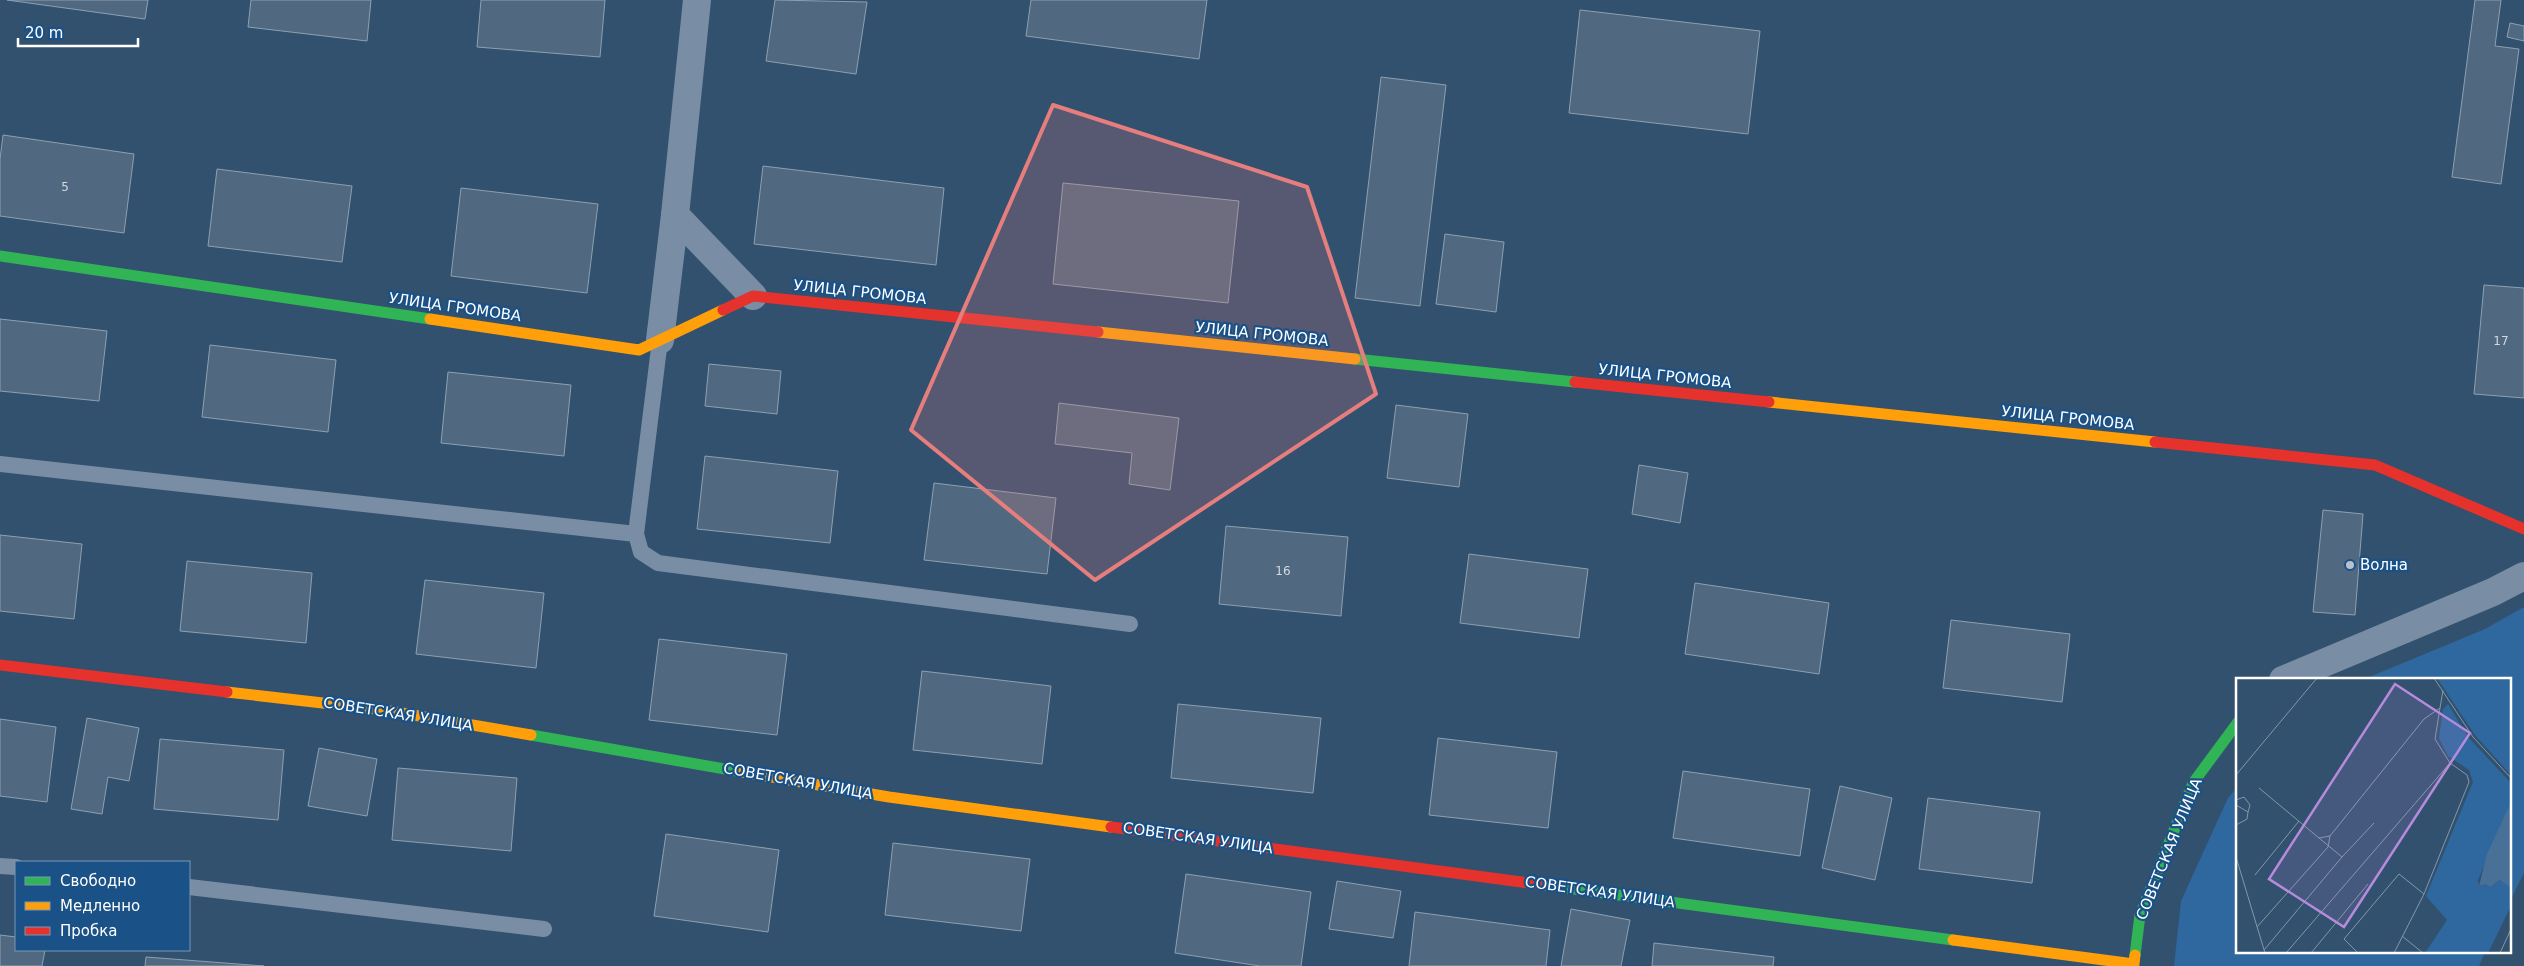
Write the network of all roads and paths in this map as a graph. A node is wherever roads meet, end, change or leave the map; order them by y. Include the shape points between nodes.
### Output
1 (697, 0) edge
2 (675, 215) junction
3 (0, 256) edge
4 (753, 296) junction
5 (660, 340) junction
6 (0, 464) edge
7 (2524, 529) edge
8 (636, 534) junction
9 (2524, 576) edge
10 (1130, 624) dead end
11 (0, 665) edge
12 (2288, 678) edge
13 (2236, 725) edge
14 (0, 866) edge
15 (15, 867) edge
16 (190, 887) edge
17 (544, 929) dead end
18 (2134, 965) edge

1 - 2 street
2 - 4 street
2 - 5 street
3 - 5 street, УЛИЦА ГРОМОВА via 639,350
4 - 5 street, УЛИЦА ГРОМОВА
4 - 7 street, УЛИЦА ГРОМОВА via 2375,465
5 - 8 lane
6 - 8 lane
8 - 10 lane via 641,552 658,563
9 - 12 street
11 - 18 street, СОВЕТСКАЯ УЛИЦА via 384,710 889,797
13 - 18 street, СОВЕТСКАЯ УЛИЦА via 2193,783 2140,915
14 - 15 lane
16 - 17 lane

